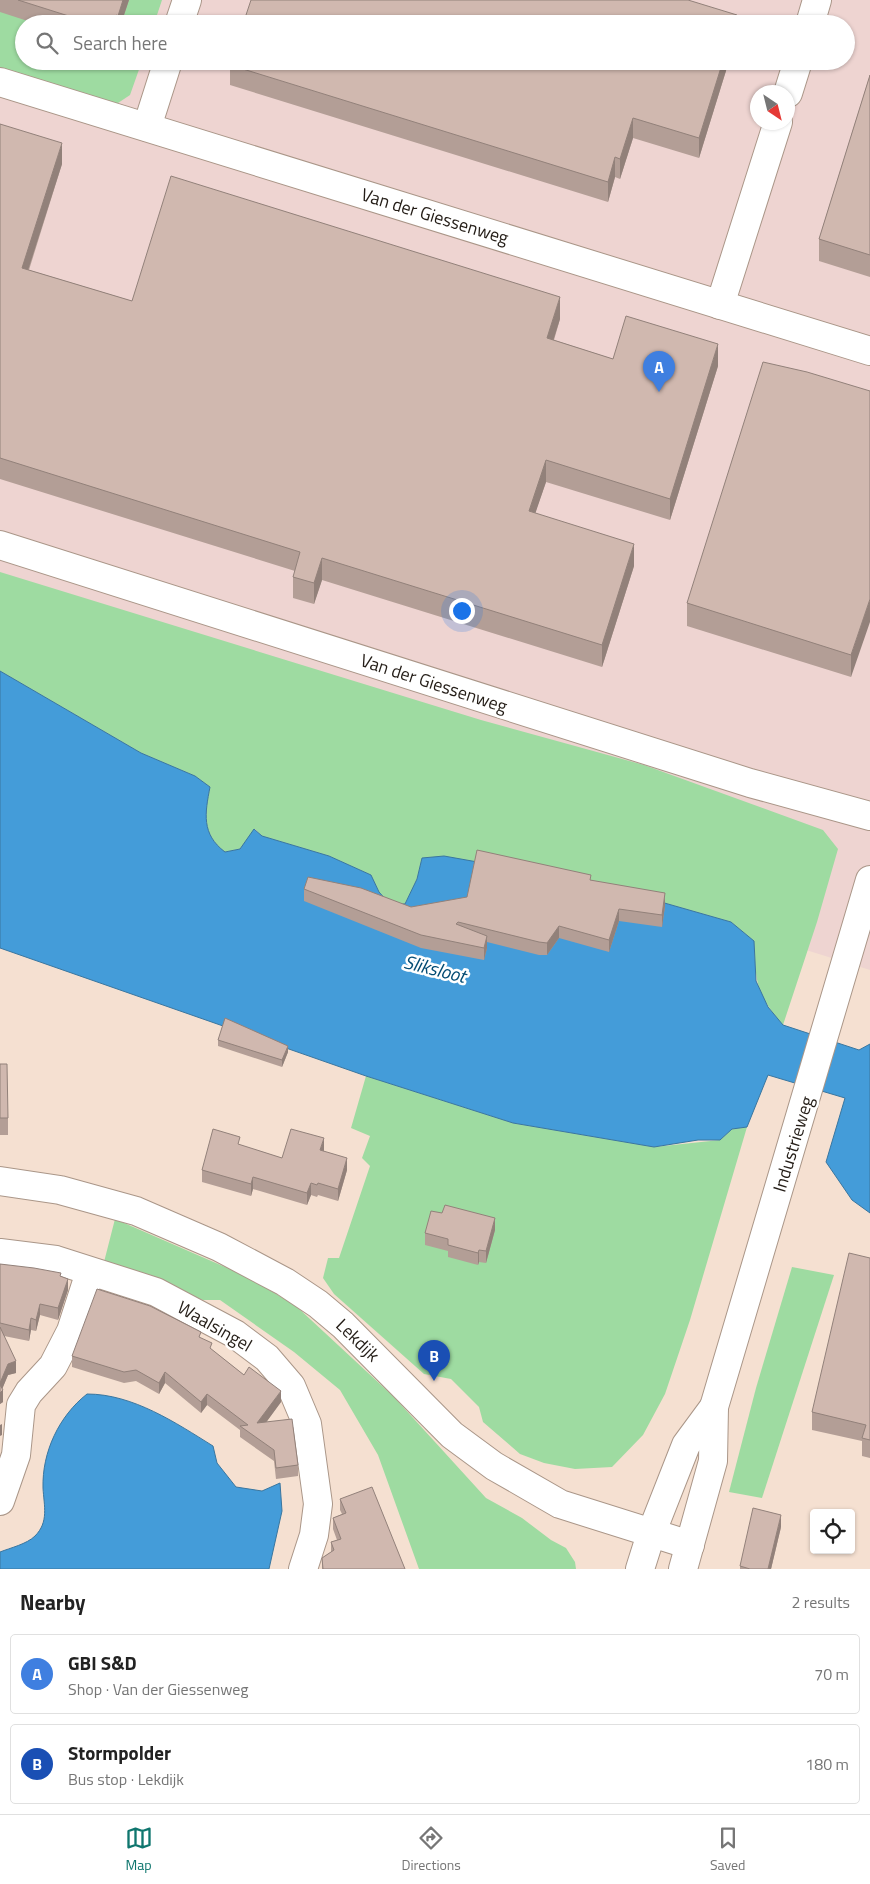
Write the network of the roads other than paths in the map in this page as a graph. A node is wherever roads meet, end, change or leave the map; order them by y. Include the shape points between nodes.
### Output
1 (186, 0) edge
2 (817, 0) edge
3 (182, 15) edge
4 (813, 15) edge
5 (165, 70) edge
6 (795, 70) edge
7 (0, 82) edge
8 (790, 85) edge
9 (147, 127) junction
10 (775, 130) edge
11 (720, 305) junction
12 (870, 351) edge
13 (0, 545) edge
14 (870, 816) edge
15 (870, 880) edge
16 (0, 1181) edge
17 (0, 1253) edge
18 (90, 1272) junction
19 (714, 1407) junction
20 (0, 1500) edge
21 (651, 1534) junction
22 (686, 1557) edge
23 (303, 1569) edge
24 (640, 1569) edge

1 - 3 street
2 - 4 street
5 - 9 street
6 - 8 street
7 - 9 street, Van der Giessenweg
9 - 11 street, Van der Giessenweg
10 - 11 street
11 - 12 street, Van der Giessenweg
13 - 14 street, Van der Giessenweg via 750,783
15 - 19 street, Industrieweg
16 - 21 street, Lekdijk via 60,1190 136,1211 220,1246 318,1304 452,1435 494,1466 560,1504
17 - 18 street, Waalsingel via 56,1260
18 - 20 street via 71,1330 53,1366 21,1405 16,1455
18 - 23 street, Waalsingel via 156,1292 235,1334 267,1358 291,1386 307,1424 318,1504 314,1535
19 - 21 street, Industrieweg via 686,1445
19 - 22 street, Industrieweg via 713,1461
21 - 22 street, Lekdijk
21 - 24 street, Industrieweg

